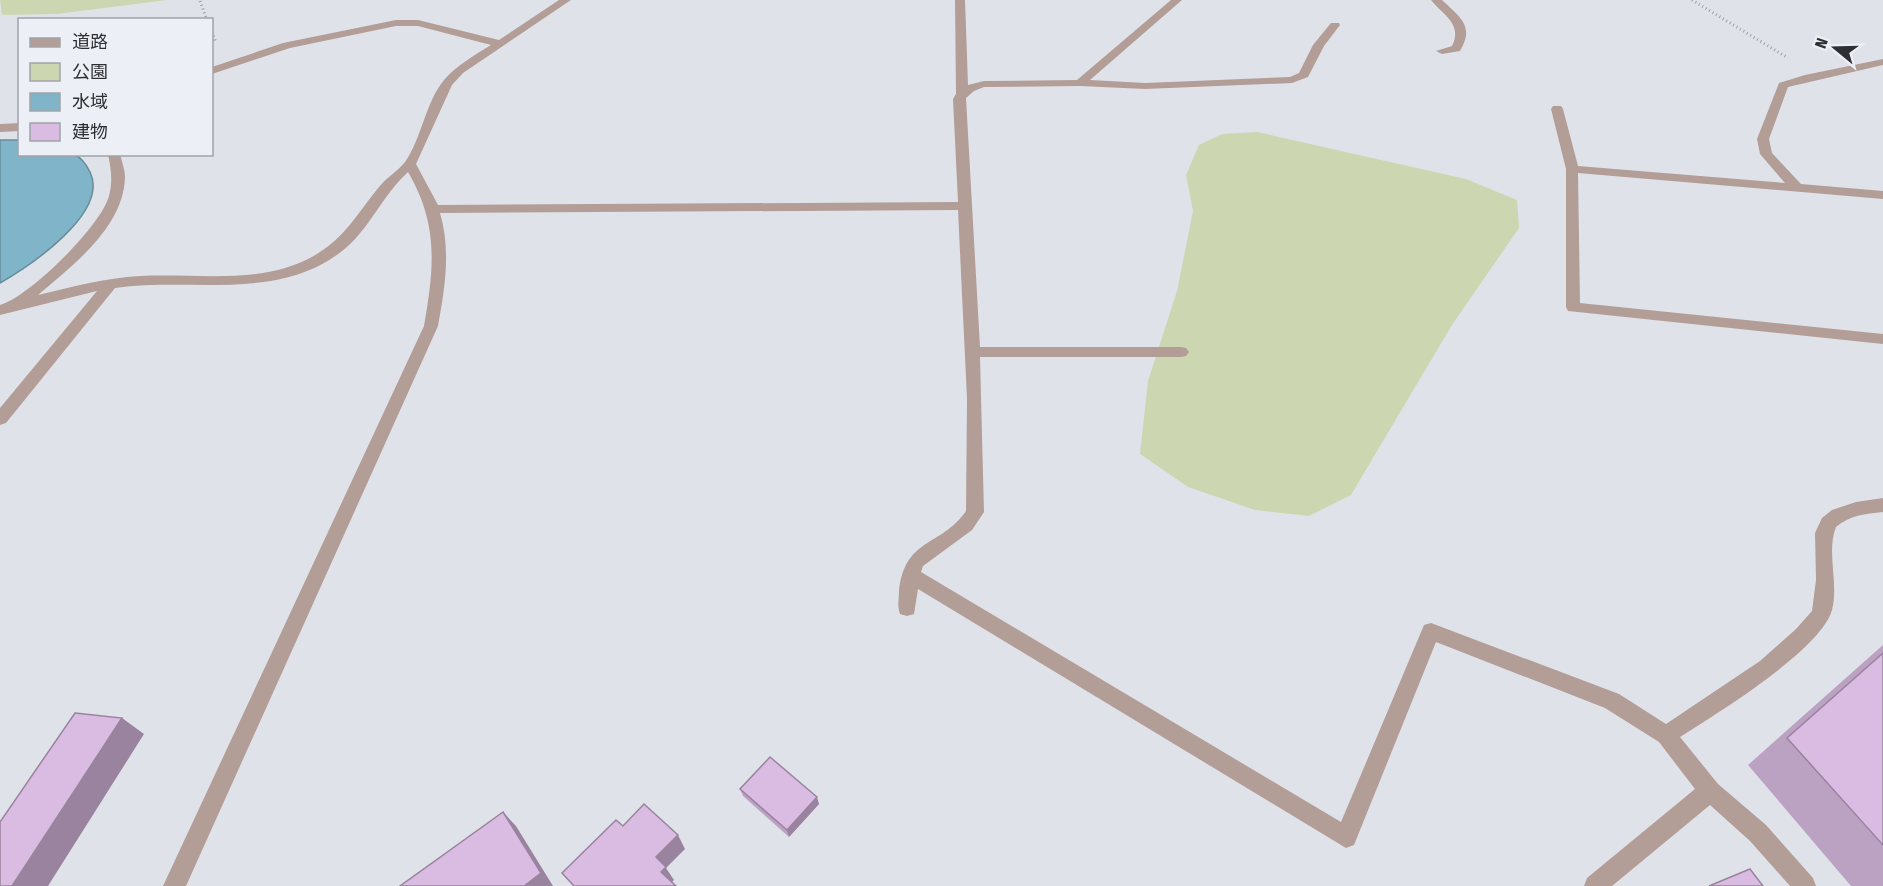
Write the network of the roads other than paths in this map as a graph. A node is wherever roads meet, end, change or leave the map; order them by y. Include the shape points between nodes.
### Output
1 (566, 0) edge
2 (960, 0) edge
3 (1177, 0) edge
4 (1436, 0) edge
5 (1335, 25) dead end
6 (502, 44) junction
7 (1442, 51) dead end
8 (1883, 62) edge
9 (213, 71) edge
10 (1080, 82) junction
11 (962, 94) junction
12 (1557, 109) dead end
13 (18, 127) edge
14 (0, 128) edge
15 (115, 156) edge
16 (410, 164) junction
17 (1572, 169) junction
18 (1797, 188) junction
19 (1883, 195) edge
20 (964, 206) junction
21 (434, 209) junction
22 (111, 284) junction
23 (7, 308) edge
24 (1883, 339) edge
25 (973, 352) junction
26 (1181, 352) dead end
27 (0, 419) edge
28 (1883, 505) edge
29 (910, 574) junction
30 (906, 608) dead end
31 (1666, 735) junction
32 (1710, 791) junction
33 (174, 886) edge
34 (1595, 886) edge
35 (1805, 886) edge

1 - 6 street
2 - 11 street
3 - 10 street
4 - 7 street via 1463,27 1464,33 1456,49
5 - 10 street via 1319,45 1304,75 1292,80 1145,86
6 - 9 street via 418,23 396,23 288,45
6 - 16 street via 459,71 447,84
8 - 18 street via 1783,85 1763,139 1766,154
10 - 11 street via 984,84
11 - 20 street via 959,99
12 - 17 street
13 - 14 street
15 - 23 street via 119,190 112,208 91,238
16 - 21 street
16 - 22 street via 381,193 350,236 303,267 250,281
17 - 18 street
17 - 24 street via 1573,307
18 - 19 street
20 - 21 street
20 - 25 street
21 - 33 street via 440,257 431,326
22 - 23 street
22 - 27 street
25 - 26 street
25 - 29 street via 975,512 966,525 916,561
28 - 31 street via 1834,515 1823,532 1826,588 1822,614 1800,639 1756,675
29 - 30 street
29 - 31 street via 1346,837 1431,631 1612,701
31 - 32 street
32 - 34 street
32 - 35 street via 1758,833

